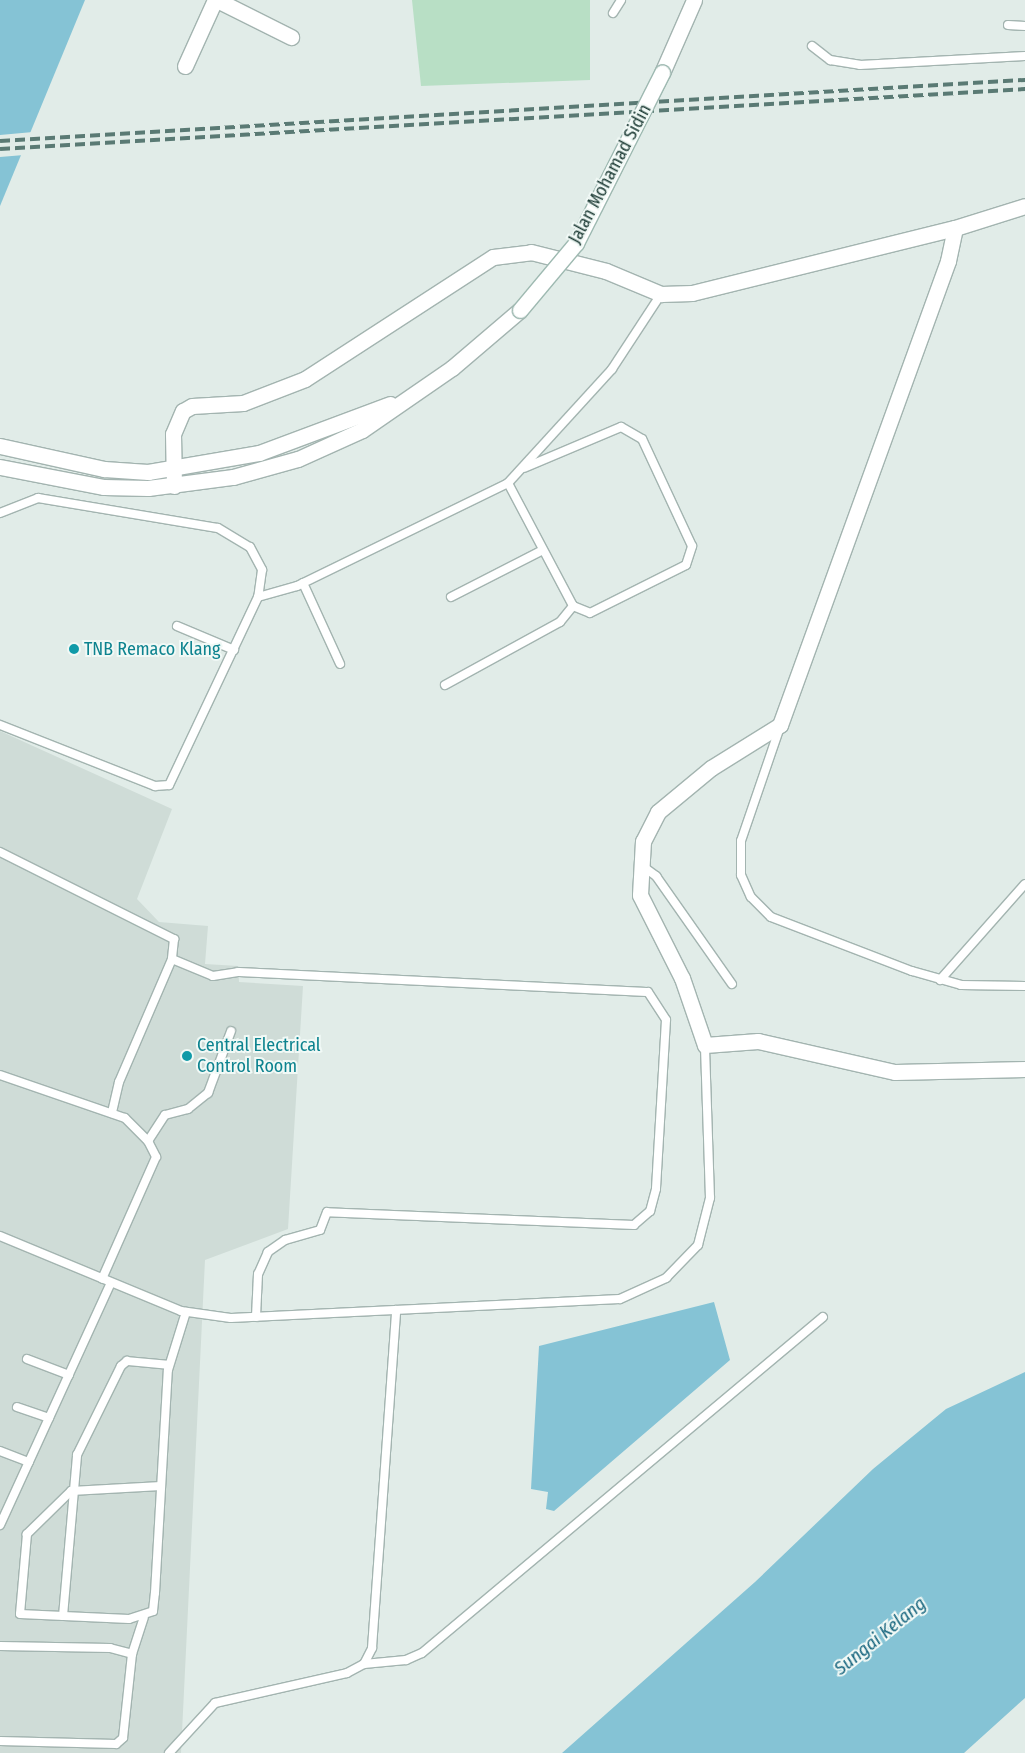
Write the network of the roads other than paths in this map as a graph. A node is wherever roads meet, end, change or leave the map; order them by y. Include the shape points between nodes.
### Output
1 (216, 0) edge
2 (621, 0) edge
3 (694, 0) edge
4 (613, 13) dead end
5 (1008, 25) dead end
6 (1025, 26) edge
7 (291, 37) dead end
8 (812, 46) dead end
9 (1025, 56) edge
10 (185, 66) dead end
11 (1025, 206) edge
12 (955, 228) junction
13 (662, 294) junction
14 (402, 400) junction
15 (0, 446) edge
16 (0, 467) edge
17 (524, 468) junction
18 (174, 469) junction
19 (508, 483) junction
20 (174, 486) junction
21 (0, 513) edge
22 (544, 550) junction
23 (303, 582) junction
24 (258, 597) junction
25 (451, 597) dead end
26 (573, 606) junction
27 (178, 626) dead end
28 (234, 650) junction
29 (340, 664) dead end
30 (445, 685) dead end
31 (0, 725) edge
32 (780, 725) junction
33 (0, 852) edge
34 (639, 864) junction
35 (1025, 884) edge
36 (172, 959) junction
37 (940, 980) junction
38 (732, 984) dead end
39 (1025, 986) edge
40 (231, 1031) dead end
41 (705, 1045) junction
42 (1025, 1069) edge
43 (0, 1075) edge
44 (112, 1113) junction
45 (148, 1141) junction
46 (0, 1236) edge
47 (102, 1279) junction
48 (111, 1283) junction
49 (396, 1310) junction
50 (186, 1312) junction
51 (256, 1317) junction
52 (823, 1317) dead end
53 (27, 1359) dead end
54 (169, 1365) junction
55 (69, 1375) junction
56 (17, 1407) dead end
57 (49, 1418) junction
58 (0, 1451) edge
59 (29, 1462) junction
60 (161, 1486) junction
61 (71, 1492) junction
62 (1, 1521) edge
63 (63, 1616) junction
64 (144, 1618) junction
65 (0, 1646) edge
66 (132, 1654) junction
67 (364, 1664) junction
68 (0, 1740) edge
69 (169, 1753) edge

1 - 7 street
1 - 10 street
2 - 4 lane
3 - 14 street, Jalan Mohamad Sidin, bridge via 662,73 576,243 520,310 452,368
5 - 6 lane
8 - 9 lane via 830,60 860,65
11 - 12 street
12 - 13 street via 692,292
12 - 32 street via 942,280
13 - 17 lane via 612,369
13 - 18 street via 606,271 531,252 493,257 305,379 243,403 192,406 183,411 173,434
14 - 18 street, Jalan Mohamad Sidin via 259,453
14 - 20 street, Jalan Mohamad Sidin via 362,430 298,459
15 - 18 street, Jalan Mohamad Sidin via 104,469
16 - 20 street, Jalan Mohamad Sidin via 104,487
17 - 19 lane
17 - 26 lane via 621,427 642,439 692,546 686,565 669,574 590,613
18 - 20 street
19 - 22 lane
19 - 23 lane
21 - 24 lane via 38,498 218,528 250,547 262,570
22 - 25 lane
22 - 26 lane
23 - 24 lane
23 - 29 lane
24 - 28 lane
26 - 30 lane via 560,622
27 - 28 lane
28 - 31 lane via 169,785 155,786
32 - 34 street via 711,768 658,812 643,841
32 - 37 lane via 741,842 741,875 751,897 771,917
33 - 36 lane via 155,926 174,938
34 - 38 lane via 656,876
34 - 41 street via 640,895 682,978
35 - 37 lane
36 - 44 lane via 119,1082
36 - 51 lane via 213,976 238,972 648,992 666,1020 656,1189 650,1211 634,1225 327,1212 320,1230 285,1240 268,1252 258,1274
37 - 39 lane via 961,985
40 - 45 lane via 208,1093 188,1109 164,1115
41 - 42 street via 758,1041 895,1072
41 - 49 lane via 710,1198 698,1245 666,1278 620,1299
43 - 44 lane
44 - 45 lane via 124,1118
45 - 47 lane via 156,1158
46 - 47 lane
47 - 48 lane
48 - 50 lane
48 - 55 lane
49 - 51 lane
49 - 67 lane via 372,1648
50 - 51 lane
50 - 54 lane
52 - 67 lane via 422,1653 406,1660
53 - 55 lane
54 - 60 lane
54 - 61 lane via 127,1362 120,1366 77,1455
55 - 57 lane
56 - 57 lane
57 - 59 lane
58 - 59 lane
59 - 62 lane
60 - 61 lane
60 - 64 lane via 153,1611
61 - 63 lane
61 - 63 lane via 27,1534 20,1614
63 - 64 lane
64 - 66 lane
65 - 66 lane via 110,1648
66 - 68 lane via 123,1738 116,1744
67 - 69 lane via 347,1673 215,1703

